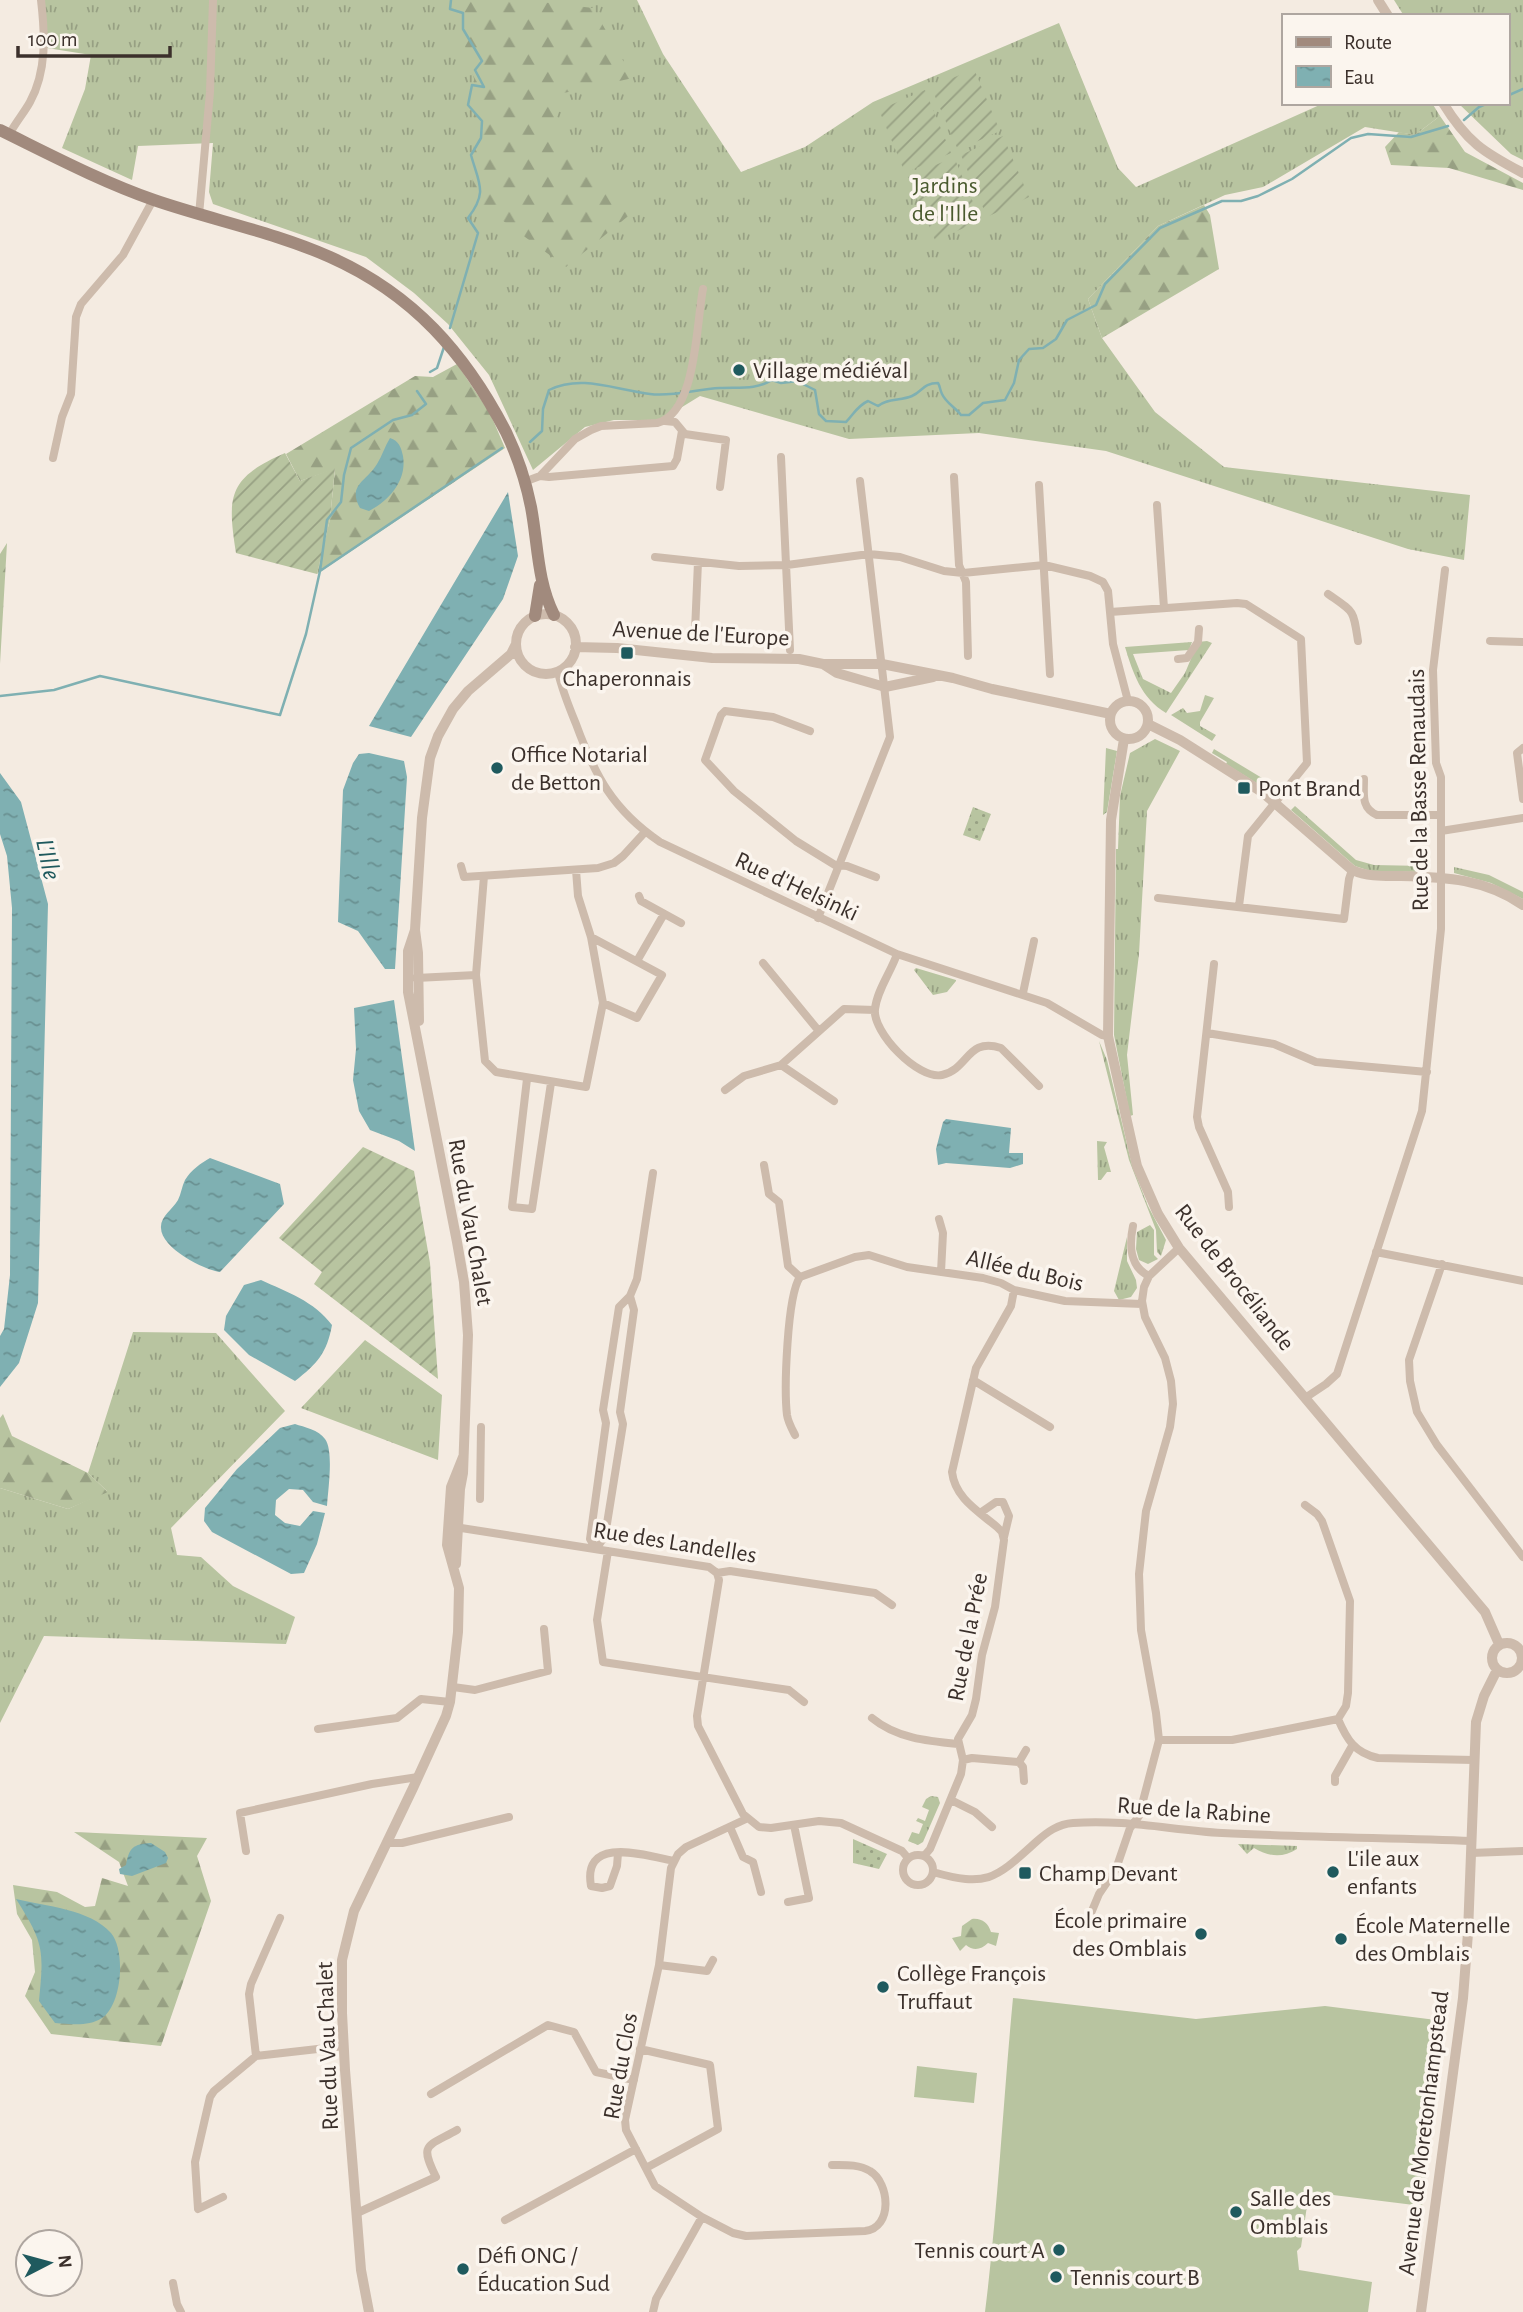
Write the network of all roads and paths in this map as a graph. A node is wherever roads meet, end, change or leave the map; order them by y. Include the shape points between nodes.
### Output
1 (41, 0) edge
2 (213, 0) edge
3 (1444, 105) edge
4 (5, 132) edge
5 (1523, 173) edge
6 (153, 200) junction
7 (199, 215) junction
8 (703, 289) dead end
9 (665, 421) junction
10 (682, 431) junction
11 (780, 457) dead end
12 (53, 458) dead end
13 (540, 476) junction
14 (954, 477) dead end
15 (860, 481) dead end
16 (524, 482) junction
17 (1039, 485) dead end
18 (720, 487) dead end
19 (1157, 505) dead end
20 (869, 554) junction
21 (655, 557) dead end
22 (698, 562) junction
23 (787, 565) junction
24 (1044, 565) junction
25 (1445, 570) dead end
26 (963, 573) junction
27 (541, 582) junction
28 (1328, 594) dead end
29 (1164, 608) junction
30 (1110, 612) junction
31 (554, 615) junction
32 (535, 616) junction
33 (1199, 629) dead end
34 (695, 631) dead end
35 (1358, 641) dead end
36 (1490, 641) dead end
37 (1523, 642) edge
38 (516, 644) junction
39 (575, 648) junction
40 (790, 650) dead end
41 (968, 656) dead end
42 (1178, 659) dead end
43 (823, 664) junction
44 (882, 664) junction
45 (524, 665) junction
46 (490, 672) junction
47 (558, 672) junction
48 (1050, 674) dead end
49 (939, 676) junction
50 (885, 687) junction
51 (1128, 701) junction
52 (1111, 714) junction
53 (1148, 724) junction
54 (810, 731) dead end
55 (1124, 740) junction
56 (1523, 748) edge
57 (1364, 779) dead end
58 (1523, 799) edge
59 (1275, 802) junction
60 (1441, 815) junction
61 (1523, 818) edge
62 (1441, 831) junction
63 (645, 832) junction
64 (841, 865) junction
65 (461, 866) dead end
66 (576, 870) junction
67 (1352, 870) junction
68 (484, 876) junction
69 (876, 877) dead end
70 (1440, 877) junction
71 (639, 896) dead end
72 (1158, 898) dead end
73 (1523, 905) edge
74 (1239, 906) junction
75 (664, 914) junction
76 (818, 918) junction
77 (681, 923) dead end
78 (591, 937) junction
79 (1034, 941) dead end
80 (897, 954) junction
81 (637, 961) junction
82 (763, 962) dead end
83 (1213, 964) dead end
84 (476, 975) junction
85 (413, 978) junction
86 (1023, 993) junction
87 (603, 1003) junction
88 (875, 1010) junction
89 (818, 1030) junction
90 (1207, 1033) junction
91 (1108, 1035) junction
92 (781, 1065) junction
93 (1427, 1072) junction
94 (527, 1079) junction
95 (551, 1083) junction
96 (1039, 1086) dead end
97 (725, 1090) dead end
98 (834, 1101) dead end
99 (764, 1165) dead end
100 (653, 1173) dead end
101 (1229, 1207) dead end
102 (939, 1219) dead end
103 (1133, 1226) dead end
104 (1179, 1248) junction
105 (1376, 1252) junction
106 (1442, 1264) junction
107 (942, 1272) junction
108 (1149, 1276) junction
109 (800, 1278) junction
110 (1523, 1281) edge
111 (1014, 1290) junction
112 (630, 1296) junction
113 (1142, 1304) junction
114 (973, 1380) junction
115 (1305, 1398) junction
116 (606, 1423) junction
117 (623, 1424) junction
118 (481, 1427) dead end
119 (1050, 1427) dead end
120 (795, 1435) dead end
121 (481, 1455) junction
122 (463, 1457) junction
123 (480, 1499) dead end
124 (1305, 1505) dead end
125 (980, 1513) junction
126 (453, 1527) junction
127 (1004, 1537) junction
128 (596, 1549) junction
129 (608, 1550) junction
130 (1523, 1558) edge
131 (717, 1573) junction
132 (892, 1605) dead end
133 (544, 1629) dead end
134 (1499, 1644) junction
135 (1522, 1664) edge
136 (1497, 1670) junction
137 (704, 1678) junction
138 (453, 1687) junction
139 (450, 1702) junction
140 (804, 1702) dead end
141 (872, 1717) dead end
142 (1338, 1719) junction
143 (318, 1729) dead end
144 (1158, 1740) junction
145 (958, 1744) junction
146 (1352, 1746) junction
147 (1026, 1750) dead end
148 (963, 1760) junction
149 (1474, 1760) junction
150 (1019, 1762) junction
151 (418, 1777) junction
152 (1024, 1782) dead end
153 (1335, 1782) dead end
154 (951, 1800) junction
155 (509, 1817) dead end
156 (746, 1819) junction
157 (1133, 1824) junction
158 (794, 1825) junction
159 (730, 1827) junction
160 (992, 1827) dead end
161 (1472, 1840) junction
162 (387, 1843) junction
163 (246, 1851) dead end
164 (1523, 1851) edge
165 (618, 1853) junction
166 (1471, 1853) junction
167 (924, 1856) junction
168 (908, 1858) junction
169 (674, 1861) junction
170 (933, 1872) junction
171 (761, 1892) dead end
172 (788, 1902) dead end
173 (279, 1918) dead end
174 (1104, 1923) dead end
175 (713, 1961) dead end
176 (659, 1965) junction
177 (344, 2046) junction
178 (640, 2049) junction
179 (256, 2056) junction
180 (634, 2080) junction
181 (431, 2094) dead end
182 (457, 2130) dead end
183 (636, 2148) junction
184 (832, 2165) dead end
185 (646, 2168) junction
186 (223, 2197) dead end
187 (357, 2213) junction
188 (702, 2217) junction
189 (505, 2220) dead end
190 (173, 2283) dead end
191 (179, 2308) edge
192 (369, 2312) edge
193 (653, 2312) edge
194 (1421, 2312) edge

1 - 4 street via 44,30 39,78 30,102
2 - 7 street
3 - 5 street via 1458,128 1479,148
4 - 6 main road
6 - 7 main road
6 - 12 street via 123,255 81,304 76,317 71,394
7 - 16 main road via 329,257 406,303 462,359 508,436
8 - 9 street via 695,363 674,413
9 - 10 street via 675,422
9 - 13 street via 591,430 575,439
10 - 13 street via 673,466
10 - 18 street via 726,440
11 - 23 street
13 - 16 street
14 - 26 street
15 - 20 street
16 - 27 main road
17 - 24 street
19 - 29 street
20 - 23 street
20 - 26 street
20 - 44 street
21 - 22 street
22 - 23 street
22 - 34 street
23 - 40 street
24 - 26 street
24 - 30 street via 1103,582
24 - 48 street
25 - 60 street, Rue de la Basse Renaudais via 1433,670
26 - 41 street
27 - 31 main road
27 - 32 main road
28 - 35 street via 1355,617
29 - 30 street
29 - 59 street via 1246,604 1301,639 1307,763
30 - 51 street via 1112,644
31 - 32 street
31 - 39 street via 571,627
32 - 38 street via 521,627
33 - 42 street via 1198,642 1187,658
36 - 37 street
38 - 45 street
38 - 46 street, Rue du Vau Chalet
39 - 43 street, Avenue de l'Europe
39 - 47 street via 573,658
43 - 44 street, Avenue de l'Europe
43 - 50 street, Avenue de l'Europe via 837,673
44 - 49 street, Avenue de l'Europe
44 - 50 street
45 - 46 street
45 - 47 street via 534,672
46 - 85 street, Rue du Vau Chalet via 453,709 430,758 415,930 408,951
47 - 63 street, Rue d'Helsinki via 601,783
49 - 50 street, Avenue de l'Europe
49 - 52 street, Avenue de l'Europe
50 - 64 street via 890,737
51 - 52 street
51 - 53 street via 1143,706
52 - 55 street via 1112,730
53 - 55 street via 1137,739
53 - 59 street
54 - 64 street via 773,717 725,711 705,760 734,791 796,841
55 - 91 street, Rue de Brocéliande via 1111,820
56 - 58 street via 1517,753
57 - 60 street via 1364,804 1369,811
59 - 67 street
59 - 74 street via 1248,835
60 - 62 street, Rue de la Basse Renaudais
61 - 62 street
62 - 70 street, Rue de la Basse Renaudais
63 - 66 street via 618,860
63 - 76 street, Rue d'Helsinki
64 - 69 street
64 - 76 street
65 - 68 street via 464,877
66 - 68 street
66 - 78 street via 578,896
67 - 70 street via 1369,875
67 - 74 street via 1344,919
68 - 84 street
70 - 73 street via 1485,885
70 - 93 street, Rue de la Basse Renaudais via 1441,929
71 - 75 street
72 - 74 street
75 - 77 street
75 - 81 street
76 - 80 street, Rue d'Helsinki
78 - 81 street
78 - 87 street
79 - 86 street
80 - 86 street, Rue d'Helsinki
80 - 88 street
81 - 87 street via 662,975 637,1018
82 - 89 street
83 - 90 street
84 - 85 street
84 - 94 street via 485,1061 496,1072
85 - 122 street, Rue du Vau Chalet via 408,992 464,1282 468,1335
86 - 91 street, Rue d'Helsinki
87 - 95 street via 586,1087
88 - 89 street via 844,1009
88 - 96 street via 883,1033 923,1073 945,1074 976,1048 993,1046 1001,1048
89 - 92 street
90 - 93 street via 1274,1044 1316,1062
90 - 101 street via 1197,1117 1228,1192
91 - 104 street, Rue de Brocéliande via 1143,1183
92 - 97 street via 744,1076
92 - 98 street
93 - 105 street, Rue de la Basse Renaudais via 1422,1111
94 - 95 street
94 - 95 street via 512,1207 532,1209
99 - 109 street via 769,1195 779,1202 788,1266
100 - 112 street via 637,1279
102 - 107 street, Allée du Bois
103 - 108 street via 1134,1263
104 - 108 street
104 - 115 street, Rue de Brocéliande
105 - 106 street
105 - 115 street, Rue de la Basse Renaudais via 1337,1374
106 - 110 street
106 - 130 street via 1409,1360 1417,1412
107 - 109 street, Allée du Bois via 862,1255
107 - 111 street, Allée du Bois via 983,1278
108 - 113 street
109 - 120 street via 792,1294 788,1343 787,1417
111 - 113 street, Allée du Bois via 1085,1304
111 - 114 street via 1011,1306 980,1358
112 - 116 street via 619,1307 603,1410
112 - 117 street via 634,1310 620,1412
113 - 144 street via 1165,1358 1173,1404 1139,1559 1141,1630
114 - 119 street
114 - 125 street via 952,1472 959,1494
115 - 134 street, Rue de Brocéliande via 1485,1612
116 - 117 street
116 - 128 street via 590,1539
117 - 128 street via 605,1536
118 - 121 street
121 - 122 street
121 - 123 street
122 - 126 street, Rue du Vau Chalet via 451,1487
124 - 142 street via 1322,1521 1350,1601 1348,1693
125 - 127 street
125 - 127 street, Rue de la Prée via 1003,1502 1009,1516
126 - 128 street, Rue des Landelles
126 - 138 street, Rue du Vau Chalet via 447,1545 459,1601
127 - 145 street, Rue de la Prée via 976,1699
128 - 129 street, Rue des Landelles
129 - 131 street, Rue des Landelles via 709,1567
129 - 137 street via 597,1620 603,1661
131 - 132 street, Rue des Landelles via 727,1570 875,1593
131 - 137 street
133 - 138 street via 548,1671 475,1690
134 - 135 street via 1518,1648
134 - 136 street via 1491,1659
135 - 136 street via 1511,1672
136 - 149 street, Avenue de Moretonhampstead via 1476,1722
137 - 140 street via 789,1690
137 - 156 street via 698,1726
138 - 139 street, Rue du Vau Chalet
139 - 143 street via 421,1699 397,1718
139 - 151 street, Rue du Vau Chalet
141 - 145 street via 898,1734
142 - 144 street via 1232,1740
142 - 146 street
144 - 157 street
145 - 148 street
146 - 149 street via 1378,1758
146 - 153 street
147 - 150 street
148 - 150 street
148 - 154 street
149 - 161 street, Avenue de Moretonhampstead
150 - 152 street
151 - 162 street, Rue du Vau Chalet
151 - 163 street via 240,1813
154 - 160 street
154 - 167 street
155 - 162 street
156 - 158 street via 759,1827
156 - 159 street
157 - 161 street, Rue de la Rabine via 1217,1833
157 - 170 street, Rue de la Rabine via 1073,1823 1055,1828 1009,1867 981,1880
157 - 174 street via 1116,1869 1089,1918
158 - 168 street via 841,1823
158 - 172 street via 809,1898
159 - 169 street via 686,1847
159 - 171 street via 743,1857 753,1862
161 - 166 street, Avenue de Moretonhampstead
162 - 177 street, Rue du Vau Chalet via 347,1936 341,1976
164 - 166 street
165 - 165 street via 596,1857 589,1874 591,1886 610,1886
165 - 169 street
166 - 194 street, Avenue de Moretonhampstead via 1463,1998
167 - 168 street
167 - 170 street
168 - 170 street via 903,1873 908,1882 924,1884
169 - 176 street, Rue du Clos
173 - 179 street via 249,1994
175 - 176 street via 707,1971
176 - 178 street, Rue du Clos
177 - 179 street
177 - 187 street, Rue du Vau Chalet
178 - 180 street, Rue du Clos
178 - 185 street via 710,2065 718,2129
179 - 186 street via 211,2094 197,2154 198,2209
180 - 181 street via 596,2072 574,2032 548,2025
180 - 183 street, Rue du Clos via 625,2120
182 - 187 street via 426,2151 436,2178
183 - 185 street, Rue du Clos
183 - 189 street
184 - 188 street, Rue du Clos via 862,2167 879,2179 885,2196 882,2221 876,2229 743,2236
185 - 188 street, Rue du Clos via 655,2186
187 - 192 street, Rue du Vau Chalet
188 - 193 street
190 - 191 street

